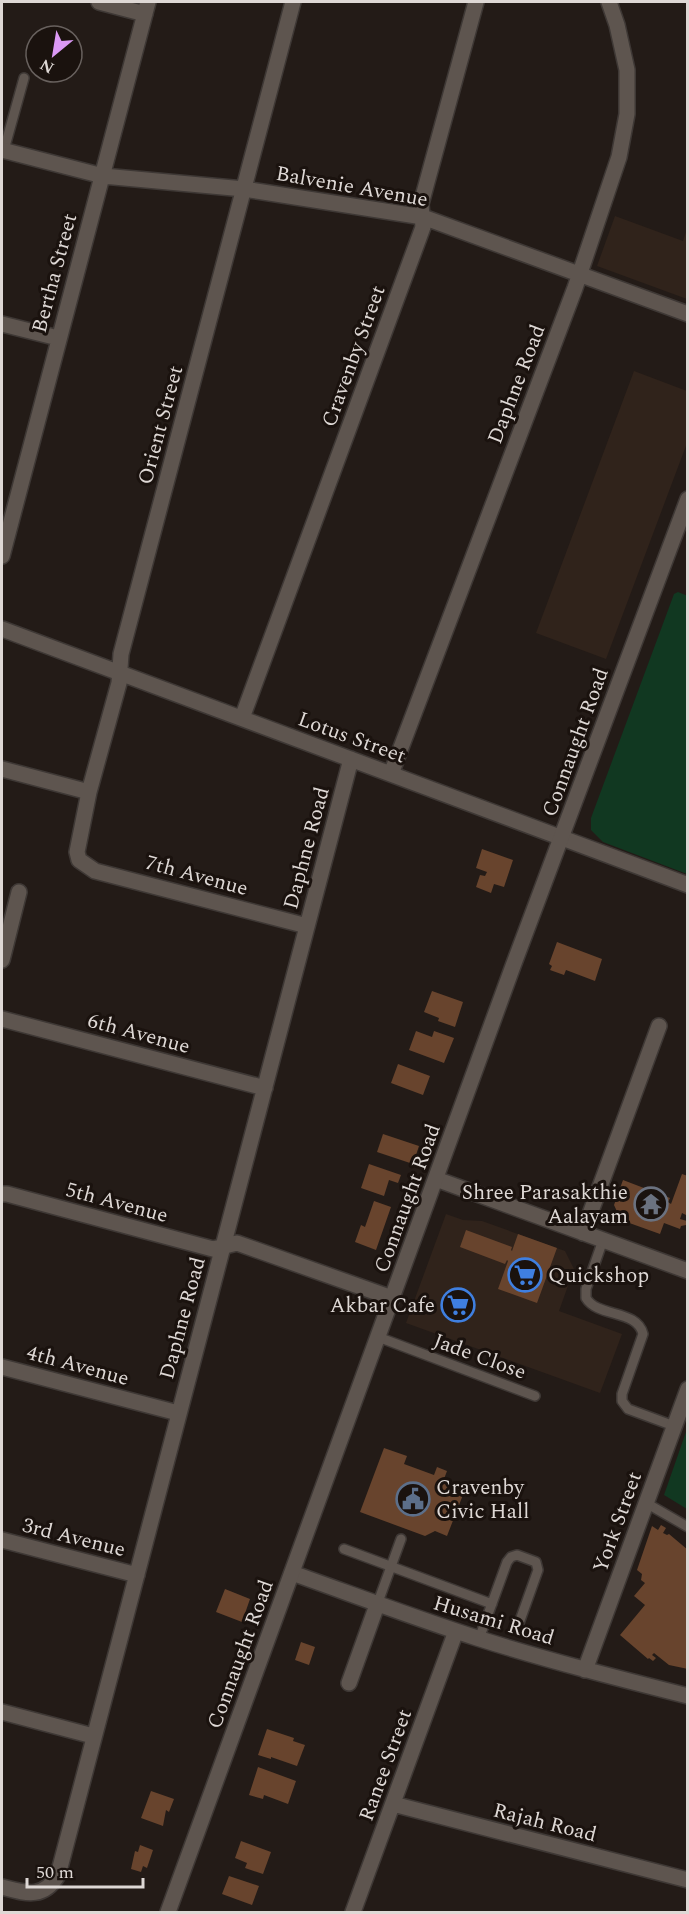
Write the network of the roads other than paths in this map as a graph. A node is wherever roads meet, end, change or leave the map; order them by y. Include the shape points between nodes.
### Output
1 (99, 2) edge
2 (293, 2) edge
3 (476, 2) edge
4 (609, 2) edge
5 (147, 8) edge
6 (24, 78) dead end
7 (3, 150) edge
8 (103, 176) junction
9 (244, 189) junction
10 (423, 217) junction
11 (580, 274) junction
12 (687, 314) edge
13 (2, 324) edge
14 (58, 338) junction
15 (9, 499) edge
16 (687, 499) edge
17 (2, 556) edge
18 (2, 629) edge
19 (119, 673) junction
20 (242, 718) junction
21 (351, 759) junction
22 (2, 769) edge
23 (391, 774) junction
24 (90, 792) junction
25 (562, 837) junction
26 (80, 860) joint
27 (687, 885) edge
28 (20, 892) dead end
29 (307, 926) junction
30 (2, 960) edge
31 (2, 1019) edge
32 (659, 1026) dead end
33 (265, 1088) junction
34 (436, 1179) junction
35 (2, 1194) edge
36 (583, 1233) junction
37 (603, 1240) junction
38 (222, 1247) junction
39 (687, 1271) edge
40 (392, 1298) junction
41 (378, 1337) junction
42 (2, 1367) edge
43 (687, 1389) edge
44 (535, 1396) dead end
45 (178, 1413) junction
46 (674, 1426) junction
47 (646, 1503) junction
48 (687, 1527) edge
49 (401, 1539) dead end
50 (2, 1540) edge
51 (344, 1549) dead end
52 (391, 1566) junction
53 (292, 1573) junction
54 (137, 1575) junction
55 (492, 1604) junction
56 (377, 1605) junction
57 (518, 1626) dead end
58 (456, 1631) junction
59 (479, 1639) junction
60 (585, 1670) junction
61 (349, 1683) dead end
62 (687, 1696) edge
63 (2, 1712) edge
64 (93, 1736) junction
65 (393, 1804) junction
66 (687, 1880) edge
67 (2, 1887) edge
68 (168, 1912) edge
69 (353, 1912) edge

1 - 5 street
2 - 9 street, Orient Street
3 - 10 street, Cravenby Street via 421,204
4 - 11 street, Daphne Road via 623,47 627,114 619,157
5 - 8 street, Bertha Street
6 - 7 lane
7 - 8 street, Balvenie Avenue
8 - 9 street, Balvenie Avenue
8 - 14 street, Bertha Street
9 - 10 street, Balvenie Avenue
9 - 19 street, Orient Street
10 - 11 street, Balvenie Avenue
10 - 20 street, Cravenby Street via 423,227
11 - 12 street, Balvenie Avenue
11 - 23 street, Daphne Road
13 - 14 street
14 - 15 street, Bertha Street
15 - 17 street, Bertha Street
16 - 25 street, Connaught Road
18 - 19 street, Lotus Street
19 - 20 street, Lotus Street
19 - 24 street, Orient Street
20 - 21 street, Lotus Street
21 - 23 street, Lotus Street
21 - 29 street, Daphne Road
22 - 24 street
23 - 25 street, Lotus Street
24 - 26 street, Orient Street via 78,843
25 - 27 street, Lotus Street
25 - 34 street, Connaught Road
26 - 29 street, 7th Avenue via 95,871
28 - 30 street
29 - 33 street, Daphne Road
31 - 33 street, 6th Avenue
32 - 36 street
33 - 38 street, Daphne Road
34 - 36 street
34 - 40 street, Connaught Road
35 - 38 street, 5th Avenue via 213,1249
36 - 37 street
37 - 39 street
37 - 46 lane via 586,1298 593,1306 635,1321 643,1334 622,1401 628,1410
38 - 40 street, 5th Avenue via 237,1243
38 - 45 street, Daphne Road
40 - 41 street, Connaught Road
41 - 44 lane, Jade Close
41 - 53 street, Connaught Road
42 - 45 street, 4th Avenue
43 - 46 street, York Street
45 - 54 street, Daphne Road
46 - 47 street, York Street
47 - 48 lane
47 - 60 street, York Street
49 - 52 lane
50 - 54 street, 3rd Avenue
51 - 52 lane
52 - 55 lane
52 - 56 lane
53 - 56 street, Husami Road
53 - 68 street, Connaught Road
54 - 64 street, Daphne Road
55 - 57 lane via 511,1557 520,1555 536,1562 538,1570
55 - 59 lane
56 - 58 street, Husami Road
56 - 61 street
58 - 59 street, Husami Road
58 - 65 street, Ranee Street
59 - 60 street, Husami Road
60 - 62 street, Husami Road
63 - 64 street
64 - 67 street, Daphne Road via 58,1875 50,1885 34,1893
65 - 66 street, Rajah Road
65 - 69 street, Ranee Street

